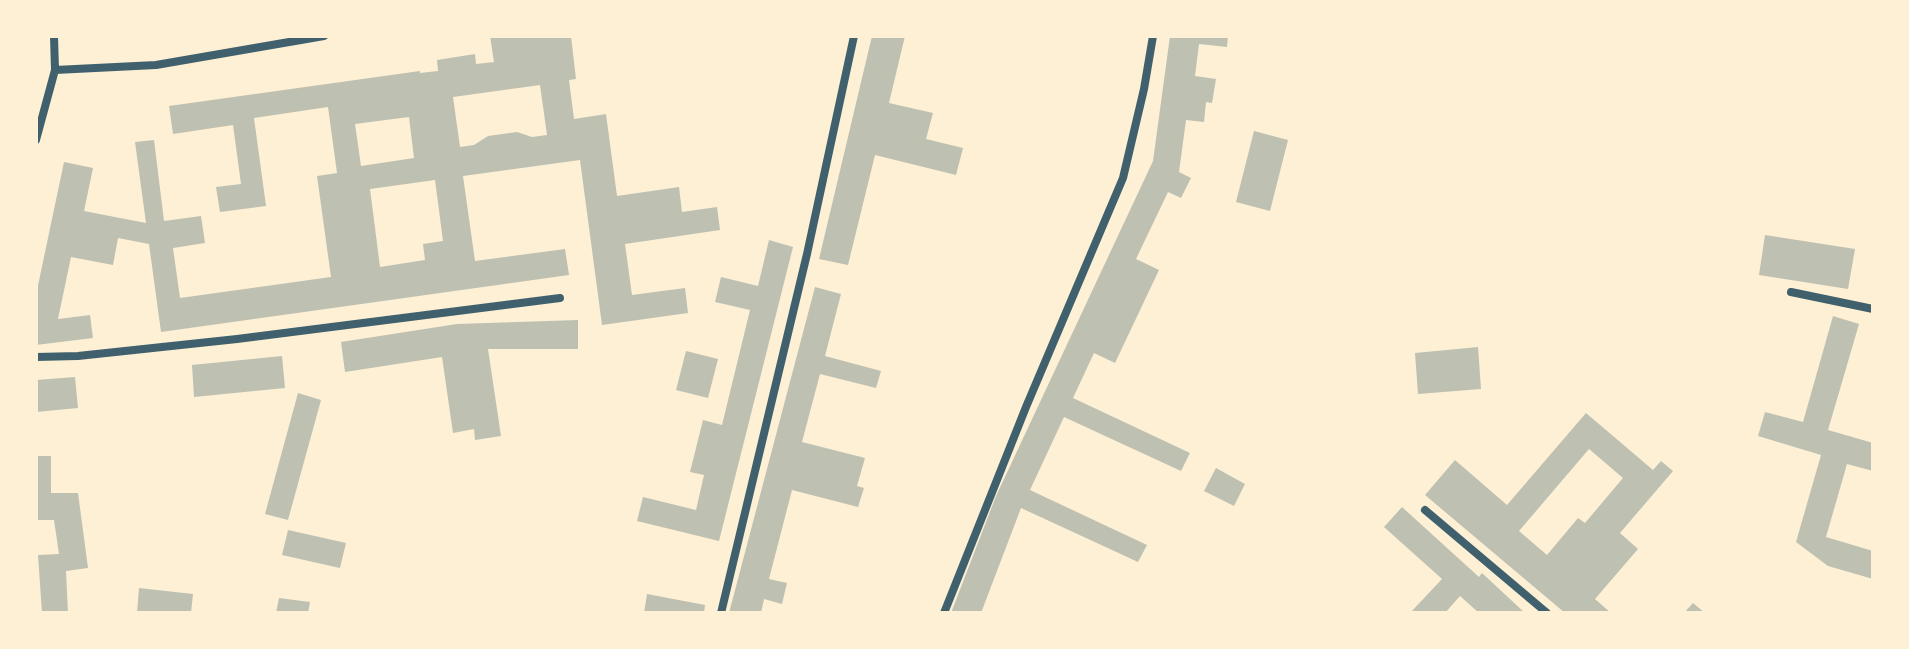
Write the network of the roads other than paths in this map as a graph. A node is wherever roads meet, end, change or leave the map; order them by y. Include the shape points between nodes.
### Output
1 (54, 36) edge
2 (324, 36) edge
3 (854, 36) edge
4 (1153, 36) edge
5 (55, 70) junction
6 (36, 140) edge
7 (1791, 292) dead end
8 (560, 298) dead end
9 (1873, 309) edge
10 (36, 357) edge
11 (1425, 510) dead end
12 (721, 613) edge
13 (944, 613) edge
14 (1547, 613) edge

1 - 5 street
2 - 5 street via 156,65
3 - 12 street
4 - 13 street via 1123,178
5 - 6 street
7 - 9 street
8 - 10 street via 237,339
11 - 14 street

